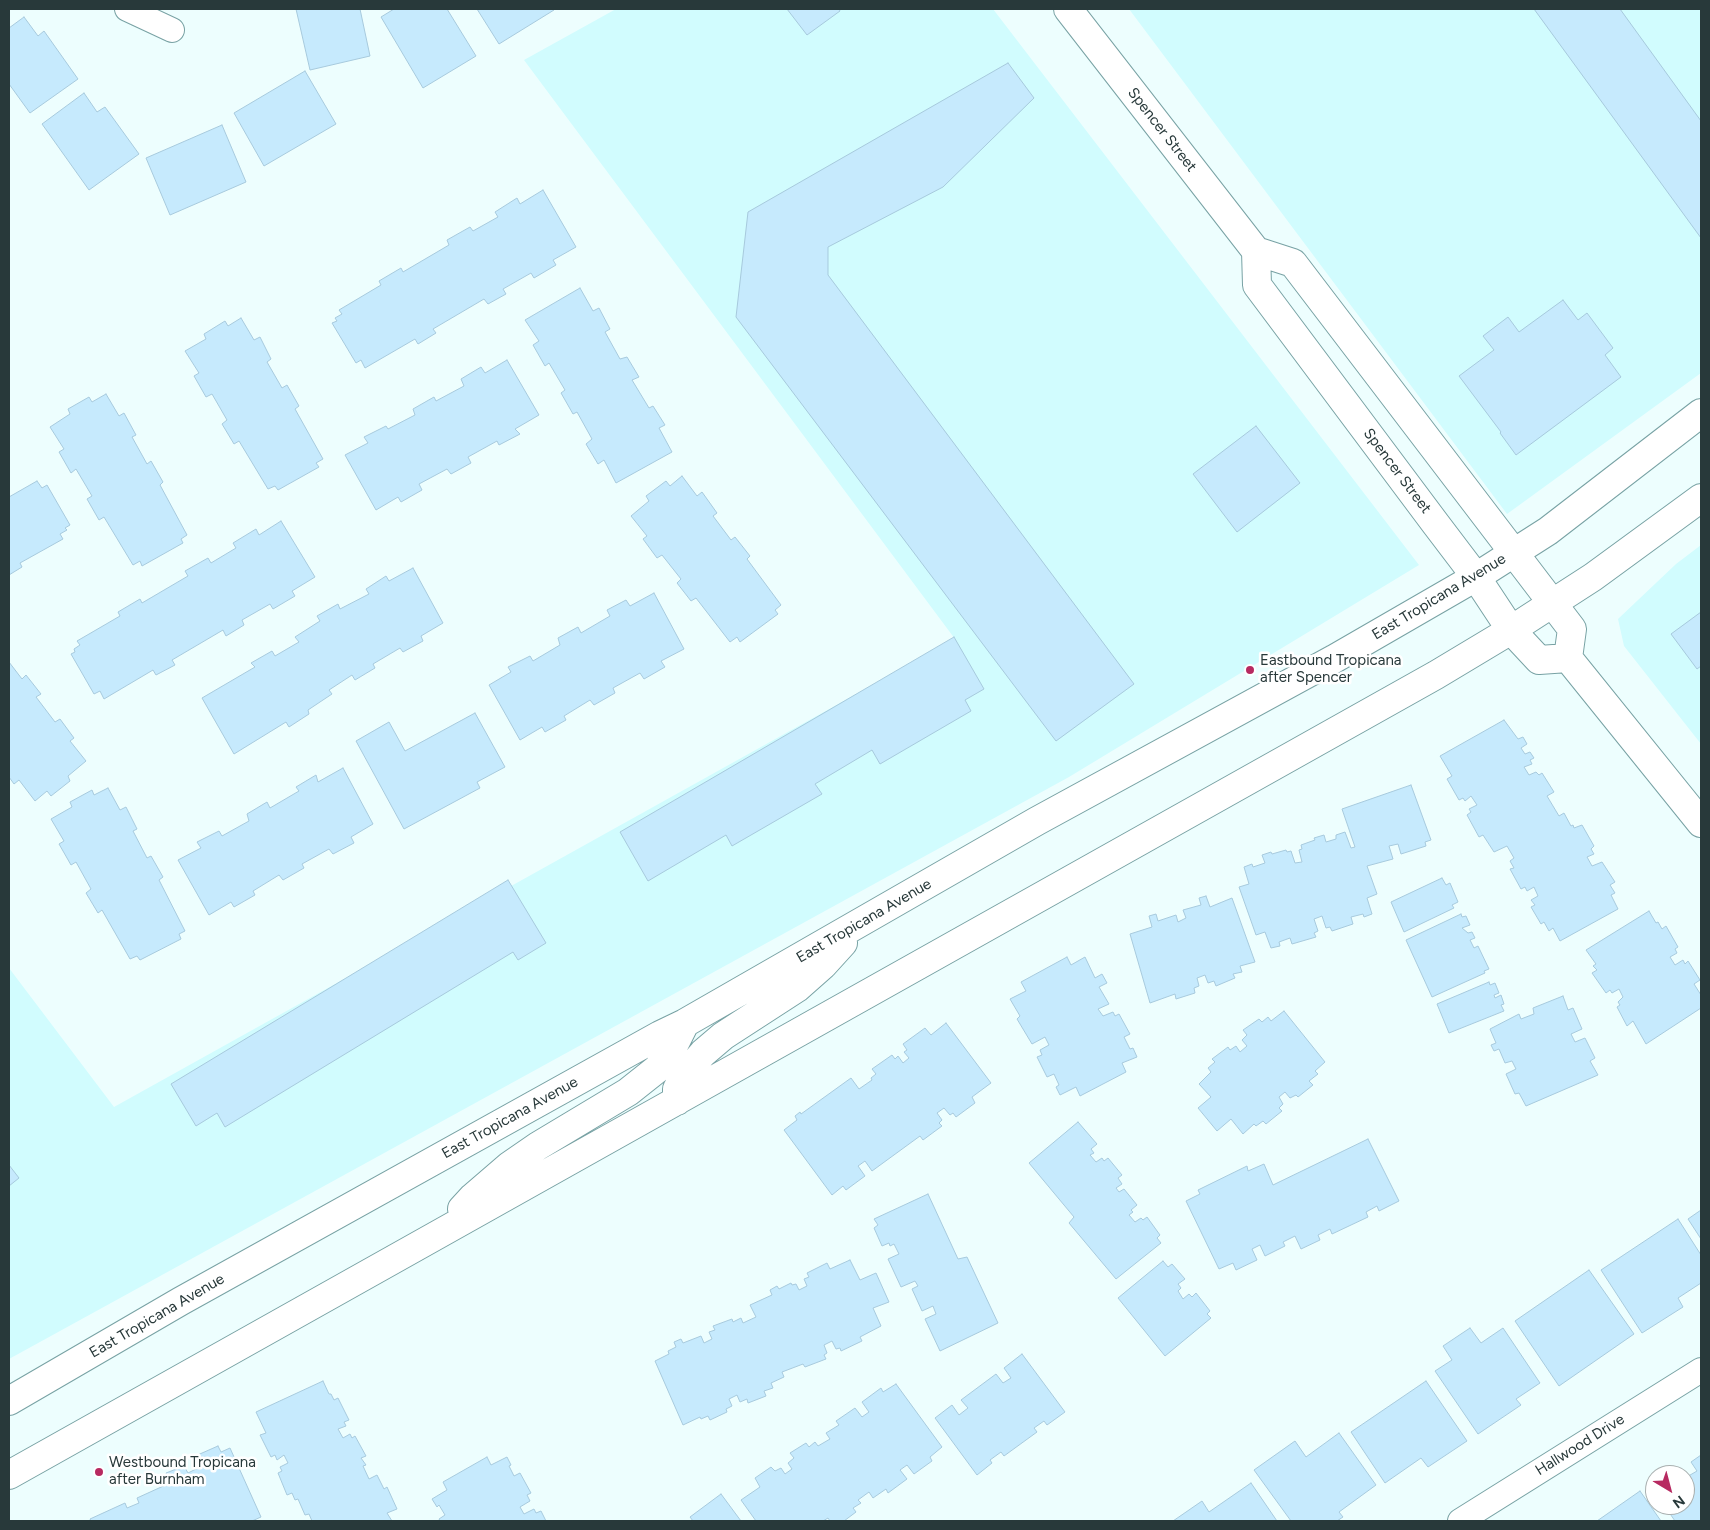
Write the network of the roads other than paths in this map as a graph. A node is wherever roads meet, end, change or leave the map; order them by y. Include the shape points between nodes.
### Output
1 (127, 9) edge
2 (1068, 9) edge
3 (172, 30) dead end
4 (1256, 251) junction
5 (1701, 413) edge
6 (1701, 498) edge
7 (1514, 553) junction
8 (1476, 578) junction
9 (1552, 604) junction
10 (1511, 630) junction
11 (1568, 658) junction
12 (1701, 823) edge
13 (867, 919) junction
14 (685, 1023) junction
15 (677, 1101) junction
16 (441, 1232) junction
17 (1701, 1370) edge
18 (9, 1401) edge
19 (9, 1475) edge
20 (1460, 1521) edge

1 - 3 street
2 - 4 main road, Spencer Street
4 - 7 main road via 1293,263
4 - 8 main road, Spencer Street via 1257,285
5 - 7 main road, East Tropicana Avenue via 1548,531
6 - 9 main road
7 - 8 main road, East Tropicana Avenue
7 - 9 main road
8 - 10 main road, Spencer Street
8 - 13 main road, East Tropicana Avenue
9 - 10 main road
9 - 11 main road via 1572,629
10 - 11 main road, Spencer Street via 1539,660
10 - 15 main road
11 - 12 main road
13 - 14 main road, East Tropicana Avenue
13 - 15 main road via 797,988 723,1036 703,1053 685,1074 677,1089
14 - 16 main road via 657,1069 628,1092 509,1166 473,1197
14 - 18 main road, East Tropicana Avenue via 190,1296
15 - 16 main road
16 - 19 main road
17 - 20 street, Hallwood Drive

